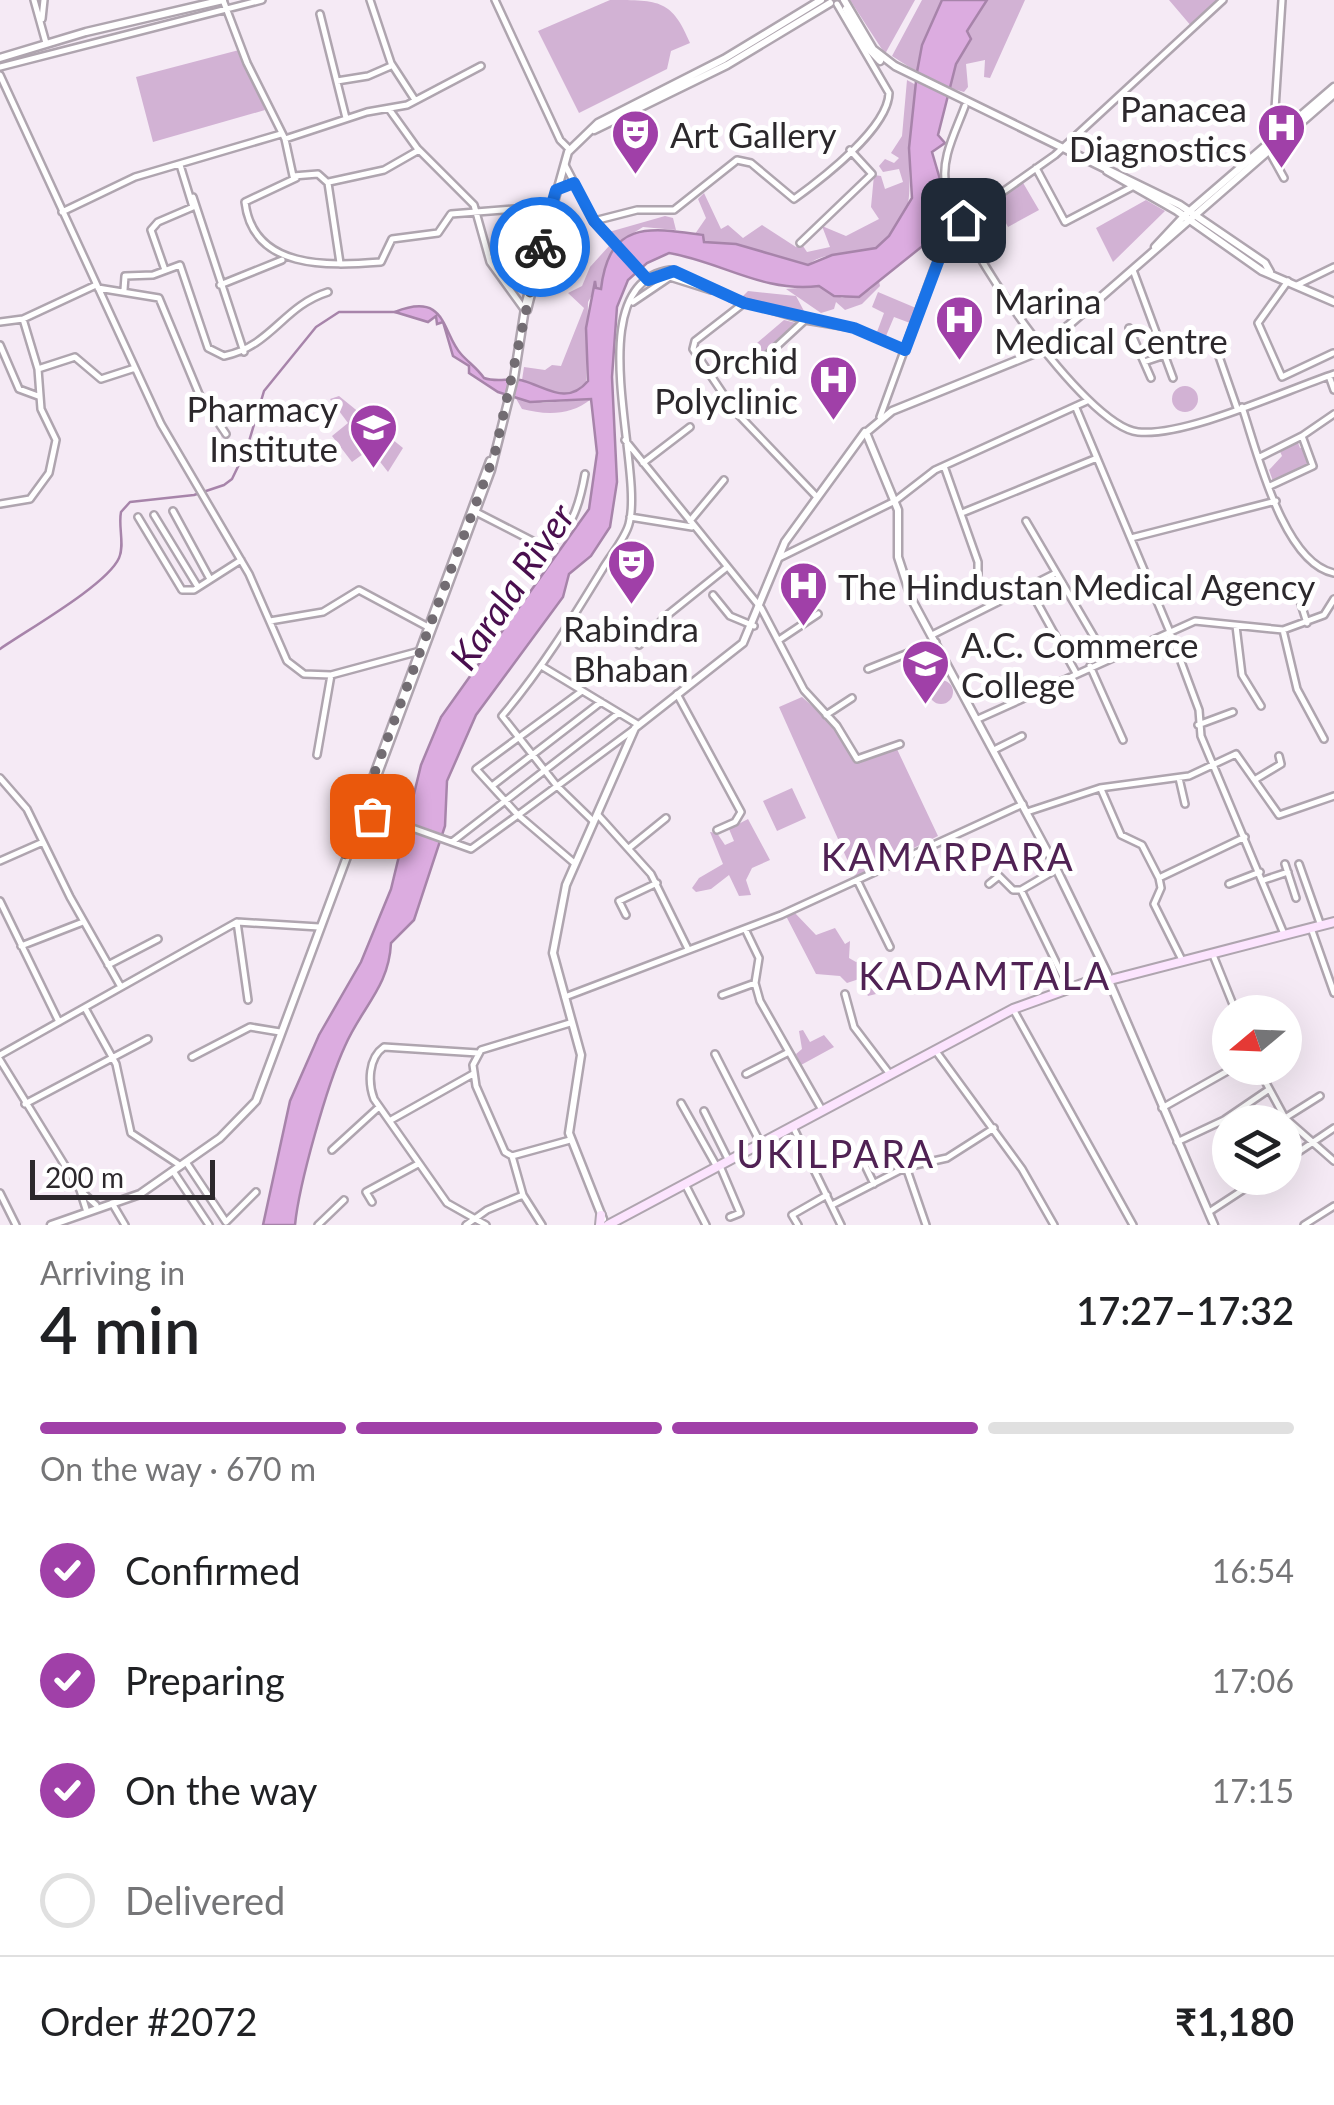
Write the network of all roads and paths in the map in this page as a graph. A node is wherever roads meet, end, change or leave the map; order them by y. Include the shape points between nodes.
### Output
1 (34, 0) edge
2 (44, 0) edge
3 (221, 0) edge
4 (262, 0) edge
5 (370, 0) edge
6 (495, 0) edge
7 (1223, 0) edge
8 (1282, 0) edge
9 (835, 1) edge
10 (226, 9) junction
11 (320, 14) dead end
12 (42, 22) junction
13 (46, 42) junction
14 (0, 58) edge
15 (392, 66) junction
16 (481, 66) dead end
17 (0, 67) edge
18 (908, 74) junction
19 (0, 75) edge
20 (337, 81) junction
21 (1334, 92) edge
22 (415, 100) junction
23 (963, 103) junction
24 (389, 109) junction
25 (346, 118) junction
26 (593, 130) junction
27 (283, 136) junction
28 (1275, 142) junction
29 (419, 150) junction
30 (570, 150) junction
31 (850, 150) junction
32 (1060, 150) junction
33 (1269, 151) junction
34 (563, 163) junction
35 (180, 164) junction
36 (1036, 168) junction
37 (1105, 170) junction
38 (296, 178) junction
39 (1284, 178) dead end
40 (328, 183) junction
41 (574, 183) junction
42 (1132, 188) junction
43 (556, 190) junction
44 (193, 197) junction
45 (553, 206) junction
46 (62, 212) junction
47 (477, 212) junction
48 (1190, 216) junction
49 (595, 222) junction
50 (958, 226) junction
51 (800, 243) dead end
52 (284, 259) junction
53 (340, 263) junction
54 (1334, 267) edge
55 (166, 270) junction
56 (1133, 270) junction
57 (646, 278) junction
58 (1288, 281) junction
59 (220, 285) junction
60 (1297, 285) junction
61 (97, 286) junction
62 (124, 290) junction
63 (328, 292) dead end
64 (730, 298) junction
65 (1334, 302) edge
66 (744, 303) junction
67 (526, 311) junction
68 (625, 312) junction
69 (24, 319) junction
70 (805, 320) junction
71 (0, 322) edge
72 (1128, 328) dead end
73 (0, 345) edge
74 (1215, 345) dead end
75 (1045, 348) junction
76 (905, 350) junction
77 (244, 352) junction
78 (1333, 353) edge
79 (1165, 355) junction
80 (1144, 362) junction
81 (135, 368) junction
82 (38, 369) junction
83 (749, 372) dead end
84 (1332, 375) edge
85 (1151, 378) dead end
86 (1173, 378) dead end
87 (1334, 390) edge
88 (38, 396) junction
89 (1088, 401) junction
90 (1076, 408) junction
91 (1240, 408) junction
92 (880, 417) junction
93 (1333, 418) edge
94 (690, 427) dead end
95 (867, 433) junction
96 (226, 434) dead end
97 (1302, 436) junction
98 (624, 438) junction
99 (855, 444) junction
100 (872, 447) junction
101 (495, 453) junction
102 (1260, 457) junction
103 (1096, 458) junction
104 (644, 463) junction
105 (944, 466) junction
106 (585, 474) dead end
107 (724, 480) dead end
108 (1270, 486) junction
109 (815, 495) junction
110 (895, 501) junction
111 (1276, 501) junction
112 (0, 504) edge
113 (174, 511) dead end
114 (476, 512) junction
115 (962, 513) junction
116 (154, 514) dead end
117 (138, 516) dead end
118 (630, 517) junction
119 (1026, 520) dead end
120 (692, 525) junction
121 (1131, 538) junction
122 (542, 546) junction
123 (550, 550) dead end
124 (779, 558) junction
125 (241, 560) junction
126 (726, 568) junction
127 (1334, 573) edge
128 (978, 574) dead end
129 (1055, 574) junction
130 (210, 579) junction
131 (1295, 585) dead end
132 (1028, 586) junction
133 (198, 587) junction
134 (712, 595) dead end
135 (1334, 600) edge
136 (762, 608) junction
137 (818, 614) dead end
138 (270, 621) junction
139 (1307, 623) junction
140 (1236, 625) junction
141 (754, 626) junction
142 (428, 627) junction
143 (1283, 630) junction
144 (1170, 632) junction
145 (934, 638) junction
146 (779, 640) junction
147 (640, 645) dead end
148 (422, 650) junction
149 (1107, 658) junction
150 (1090, 666) junction
151 (543, 667) junction
152 (868, 669) dead end
153 (1076, 673) junction
154 (331, 675) junction
155 (582, 691) junction
156 (677, 694) junction
157 (852, 698) dead end
158 (601, 702) junction
159 (1261, 706) dead end
160 (1233, 712) dead end
161 (620, 713) junction
162 (826, 715) junction
163 (978, 718) junction
164 (1198, 724) junction
165 (637, 726) junction
166 (1022, 736) dead end
167 (520, 738) junction
168 (1324, 739) dead end
169 (1123, 740) dead end
170 (900, 744) dead end
171 (994, 750) junction
172 (532, 754) junction
173 (317, 755) dead end
174 (1279, 756) dead end
175 (1214, 762) junction
176 (544, 770) junction
177 (0, 778) edge
178 (1179, 778) junction
179 (1256, 779) junction
180 (492, 786) junction
181 (557, 786) junction
182 (1100, 788) junction
183 (1334, 796) edge
184 (504, 800) junction
185 (1185, 804) dead end
186 (1024, 808) junction
187 (365, 811) junction
188 (518, 815) junction
189 (594, 816) junction
190 (666, 818) dead end
191 (718, 830) dead end
192 (1246, 837) junction
193 (44, 842) junction
194 (452, 842) junction
195 (629, 848) junction
196 (346, 854) junction
197 (0, 860) edge
198 (573, 862) junction
199 (1285, 864) dead end
200 (1299, 864) dead end
201 (1056, 868) junction
202 (1260, 872) junction
203 (1288, 872) junction
204 (1159, 878) junction
205 (856, 880) junction
206 (1264, 880) junction
207 (657, 883) junction
208 (988, 884) dead end
209 (1228, 884) dead end
210 (1021, 890) junction
211 (1296, 898) dead end
212 (0, 901) edge
213 (626, 915) dead end
214 (83, 922) junction
215 (237, 922) junction
216 (1334, 922) edge
217 (321, 927) junction
218 (1316, 927) junction
219 (746, 929) junction
220 (1285, 935) junction
221 (158, 939) dead end
222 (22, 946) junction
223 (890, 947) dead end
224 (688, 950) junction
225 (1213, 953) junction
226 (1182, 960) junction
227 (108, 965) junction
228 (1107, 978) junction
229 (755, 984) junction
230 (121, 987) junction
231 (1068, 988) junction
232 (1334, 993) edge
233 (845, 994) dead end
234 (722, 995) dead end
235 (1229, 995) edge
236 (563, 998) junction
237 (248, 1000) dead end
238 (85, 1008) junction
239 (1012, 1009) junction
240 (59, 1022) junction
241 (570, 1022) junction
242 (282, 1032) junction
243 (148, 1039) dead end
244 (936, 1050) junction
245 (786, 1052) junction
246 (478, 1053) junction
247 (716, 1054) dead end
248 (192, 1057) dead end
249 (113, 1058) junction
250 (0, 1059) edge
251 (473, 1074) junction
252 (746, 1074) dead end
253 (891, 1076) junction
254 (1212, 1080) edge
255 (1266, 1085) edge
256 (1268, 1090) junction
257 (1320, 1096) dead end
258 (681, 1103) dead end
259 (25, 1104) junction
260 (1277, 1105) edge
261 (379, 1107) junction
262 (1302, 1107) edge
263 (1160, 1108) junction
264 (704, 1111) dead end
265 (822, 1112) junction
266 (390, 1120) junction
267 (793, 1127) junction
268 (994, 1128) junction
269 (1334, 1128) edge
270 (1302, 1134) edge
271 (570, 1140) junction
272 (1176, 1143) junction
273 (1312, 1143) junction
274 (760, 1144) junction
275 (332, 1150) dead end
276 (1302, 1150) edge
277 (512, 1156) junction
278 (862, 1159) dead end
279 (1334, 1161) edge
280 (418, 1164) junction
281 (722, 1165) junction
282 (179, 1166) junction
283 (906, 1167) junction
284 (686, 1184) junction
285 (874, 1184) junction
286 (80, 1190) junction
287 (256, 1192) dead end
288 (0, 1193) edge
289 (523, 1195) junction
290 (827, 1195) junction
291 (1240, 1195) edge
292 (344, 1200) dead end
293 (372, 1202) dead end
294 (112, 1203) junction
295 (96, 1205) junction
296 (832, 1205) junction
297 (1334, 1206) edge
298 (86, 1210) junction
299 (478, 1217) junction
300 (730, 1217) dead end
301 (1210, 1220) edge
302 (61, 1221) edge
303 (603, 1222) edge
304 (16, 1225) edge
305 (48, 1225) edge
306 (124, 1225) edge
307 (209, 1225) edge
308 (318, 1225) edge
309 (466, 1225) edge
310 (486, 1225) edge
311 (542, 1225) edge
312 (706, 1225) edge
313 (798, 1225) edge
314 (841, 1225) edge
315 (926, 1225) edge
316 (1054, 1225) edge
317 (1132, 1225) edge
318 (1304, 1225) edge

1 - 12 street
2 - 12 street
3 - 10 street
3 - 13 street
4 - 10 street
5 - 15 street
6 - 30 street
7 - 32 street
8 - 28 street
9 - 18 street via 873,49
9 - 18 street via 870,52
9 - 26 street
9 - 26 street via 624,120
9 - 31 street via 889,92 884,116
10 - 17 street
10 - 27 street
11 - 20 street
12 - 13 street
13 - 14 street
15 - 20 street
15 - 22 street
16 - 22 street
18 - 23 street
19 - 46 street
20 - 25 street
21 - 28 street
22 - 24 street
23 - 32 street
23 - 50 street via 945,171
24 - 25 street
24 - 29 street
25 - 27 street
26 - 30 street
27 - 35 street
27 - 38 street
28 - 33 street
28 - 48 street
29 - 40 street via 384,170
29 - 47 street
30 - 34 street
31 - 49 street via 794,200 752,163 737,160 674,210 638,210
31 - 51 street via 872,174
32 - 36 street
32 - 37 street
33 - 39 street
33 - 48 street
34 - 41 street
34 - 43 street
35 - 44 street
35 - 46 street
36 - 42 street via 1065,222
36 - 50 street
37 - 42 street
37 - 48 street
38 - 40 street via 318,174
38 - 52 street via 244,202 258,234
40 - 53 street
41 - 43 street
41 - 49 street
42 - 48 street
43 - 45 street
44 - 55 street via 193,207 151,230
44 - 59 street
45 - 47 street
45 - 67 street
46 - 61 street
47 - 53 street via 451,214 438,233 392,239 381,262
47 - 67 street via 490,262
48 - 56 street
48 - 58 street
49 - 57 street
50 - 75 street
50 - 76 street
52 - 53 street
52 - 59 street
54 - 60 street
55 - 62 street via 125,276
55 - 77 street via 181,266 208,348 219,356
56 - 75 street
56 - 79 street
57 - 64 street via 674,271
57 - 68 street
58 - 60 street
58 - 78 street via 1258,323 1282,377
59 - 77 street
60 - 65 street
61 - 62 street
61 - 69 street
61 - 81 street
62 - 96 street via 158,298 199,394
63 - 77 street via 301,302
64 - 66 street
64 - 68 street via 670,277
66 - 70 street
66 - 109 street via 692,349 734,410
67 - 101 street
68 - 98 street
69 - 71 street
69 - 82 street
70 - 76 street via 854,328
70 - 83 street
72 - 80 street
73 - 88 street via 19,388
74 - 91 street
75 - 89 street
75 - 92 street
76 - 92 street
79 - 80 street
79 - 86 street
80 - 85 street
81 - 82 street via 101,378 75,358
81 - 125 street via 165,433
82 - 88 street
84 - 87 street
84 - 91 street
88 - 112 street via 56,440 52,467 30,500
89 - 90 street
89 - 91 street via 1121,426 1143,432
90 - 103 street
90 - 105 street
91 - 102 street
92 - 95 street
93 - 97 street
94 - 104 street
95 - 99 street
95 - 100 street
97 - 102 street
97 - 108 street via 1314,465
98 - 104 street
98 - 118 street
99 - 100 street
99 - 109 street
100 - 110 street
101 - 114 street
101 - 142 street
102 - 108 street
103 - 115 street
103 - 121 street
104 - 120 street
105 - 110 street
105 - 115 street
106 - 122 street via 573,516 556,540
107 - 120 street
108 - 111 street
109 - 124 street
110 - 124 street
110 - 145 street via 900,566
111 - 121 street
111 - 127 street via 1302,552
113 - 130 street
114 - 122 street
114 - 148 street
115 - 128 street
116 - 133 street
117 - 133 street via 178,587
118 - 120 street
118 - 151 street via 614,556
119 - 129 street
120 - 126 street
121 - 144 street
122 - 123 street
124 - 136 street
125 - 130 street
125 - 138 street
126 - 136 street
126 - 147 street
129 - 132 street
129 - 149 street
130 - 133 street
131 - 139 street
132 - 145 street
132 - 153 street
134 - 141 street via 730,616
135 - 139 street
136 - 141 street
136 - 146 street
137 - 146 street
138 - 142 street via 323,612 359,590
138 - 154 street via 292,666 304,674
139 - 143 street
140 - 143 street
140 - 144 street via 1200,620
140 - 159 street via 1242,675
141 - 156 street via 733,653
142 - 148 street
143 - 168 street via 1293,678
144 - 149 street
144 - 164 street via 1199,710
145 - 152 street
145 - 163 street
146 - 162 street via 804,690
148 - 154 street
148 - 187 street
148 - 196 street
149 - 150 street
150 - 153 street
150 - 169 street
151 - 155 street
151 - 167 street via 502,716
153 - 163 street
154 - 173 street
155 - 158 street
155 - 167 street
156 - 165 street
156 - 191 street via 741,812
157 - 162 street
158 - 161 street
158 - 172 street
160 - 164 street
161 - 165 street
161 - 176 street
162 - 170 street via 857,759
163 - 171 street
164 - 175 street
165 - 181 street
165 - 189 street
166 - 171 street
167 - 172 street
167 - 180 street via 476,769
171 - 186 street
172 - 176 street
172 - 180 street
174 - 179 street via 1282,764
175 - 178 street
175 - 179 street via 1238,754
175 - 192 street
176 - 181 street
176 - 184 street
177 - 193 street via 17,793
178 - 182 street
178 - 185 street
179 - 183 street via 1278,814
180 - 184 street
181 - 188 street
181 - 189 street
182 - 186 street
182 - 204 street via 1121,835 1142,845
184 - 188 street
184 - 194 street
186 - 201 street
186 - 205 street
187 - 194 street
187 - 196 street
188 - 194 street via 475,848
188 - 198 street
189 - 195 street
189 - 198 street
190 - 195 street
192 - 202 street
192 - 204 street
193 - 197 street
193 - 214 street
195 - 207 street
196 - 217 street
198 - 236 street via 553,952
199 - 203 street
200 - 218 street
201 - 210 street
201 - 228 street
202 - 206 street
202 - 209 street
203 - 206 street
203 - 211 street
204 - 226 street via 1154,904
205 - 219 street
205 - 223 street
206 - 220 street
207 - 213 street via 620,901
207 - 224 street
208 - 210 street via 1000,876
210 - 231 street
212 - 222 street
214 - 222 street
214 - 227 street
215 - 217 street
215 - 230 street
215 - 237 street
216 - 218 main road
217 - 242 street
218 - 220 main road
218 - 232 street
219 - 224 street
219 - 229 street via 759,958
220 - 225 main road
221 - 227 street
222 - 240 street
224 - 236 street
225 - 226 main road
225 - 235 street
226 - 228 main road
227 - 230 street
228 - 231 main road
228 - 263 street
229 - 234 street
229 - 245 street
230 - 238 street
231 - 239 main road
233 - 253 street via 854,1027
236 - 241 street
238 - 240 street
238 - 249 street
239 - 244 main road
239 - 317 street
240 - 250 street
241 - 246 street
241 - 271 street via 581,1055
242 - 248 street via 250,1027
242 - 282 street via 256,1101
243 - 249 street
244 - 253 main road
244 - 268 street
245 - 252 street
245 - 265 street
246 - 251 street
246 - 261 street via 380,1049 370,1081
247 - 274 street
249 - 259 street
249 - 282 street via 132,1132
250 - 259 street
251 - 266 street
251 - 277 street via 498,1140
253 - 265 main road
254 - 263 street
255 - 256 street
256 - 260 street
256 - 272 street
257 - 262 street
258 - 281 street
259 - 286 street
261 - 266 street
261 - 275 street
263 - 272 street
264 - 281 street
265 - 267 main road
266 - 280 street
267 - 274 main road
267 - 290 street
268 - 283 street via 947,1158
268 - 316 street
269 - 273 street
270 - 273 street
271 - 277 street
271 - 303 street
272 - 301 street
273 - 276 street
273 - 279 street
274 - 281 main road
277 - 289 street
278 - 285 street
280 - 293 street via 366,1192
280 - 299 street via 447,1203
281 - 284 main road
281 - 300 street via 740,1212
282 - 287 street via 226,1222
282 - 294 street via 140,1194
282 - 295 street via 139,1192
282 - 307 street
283 - 285 street
283 - 315 street
284 - 303 main road
284 - 312 street
285 - 296 street
286 - 295 street
286 - 298 street
288 - 304 street
289 - 299 street
289 - 311 street
290 - 296 street
290 - 313 street via 790,1211
291 - 301 street
292 - 308 street
294 - 298 street
294 - 306 street
295 - 298 street
296 - 314 street
297 - 318 street
298 - 302 street
299 - 309 street
299 - 310 street
302 - 305 street

